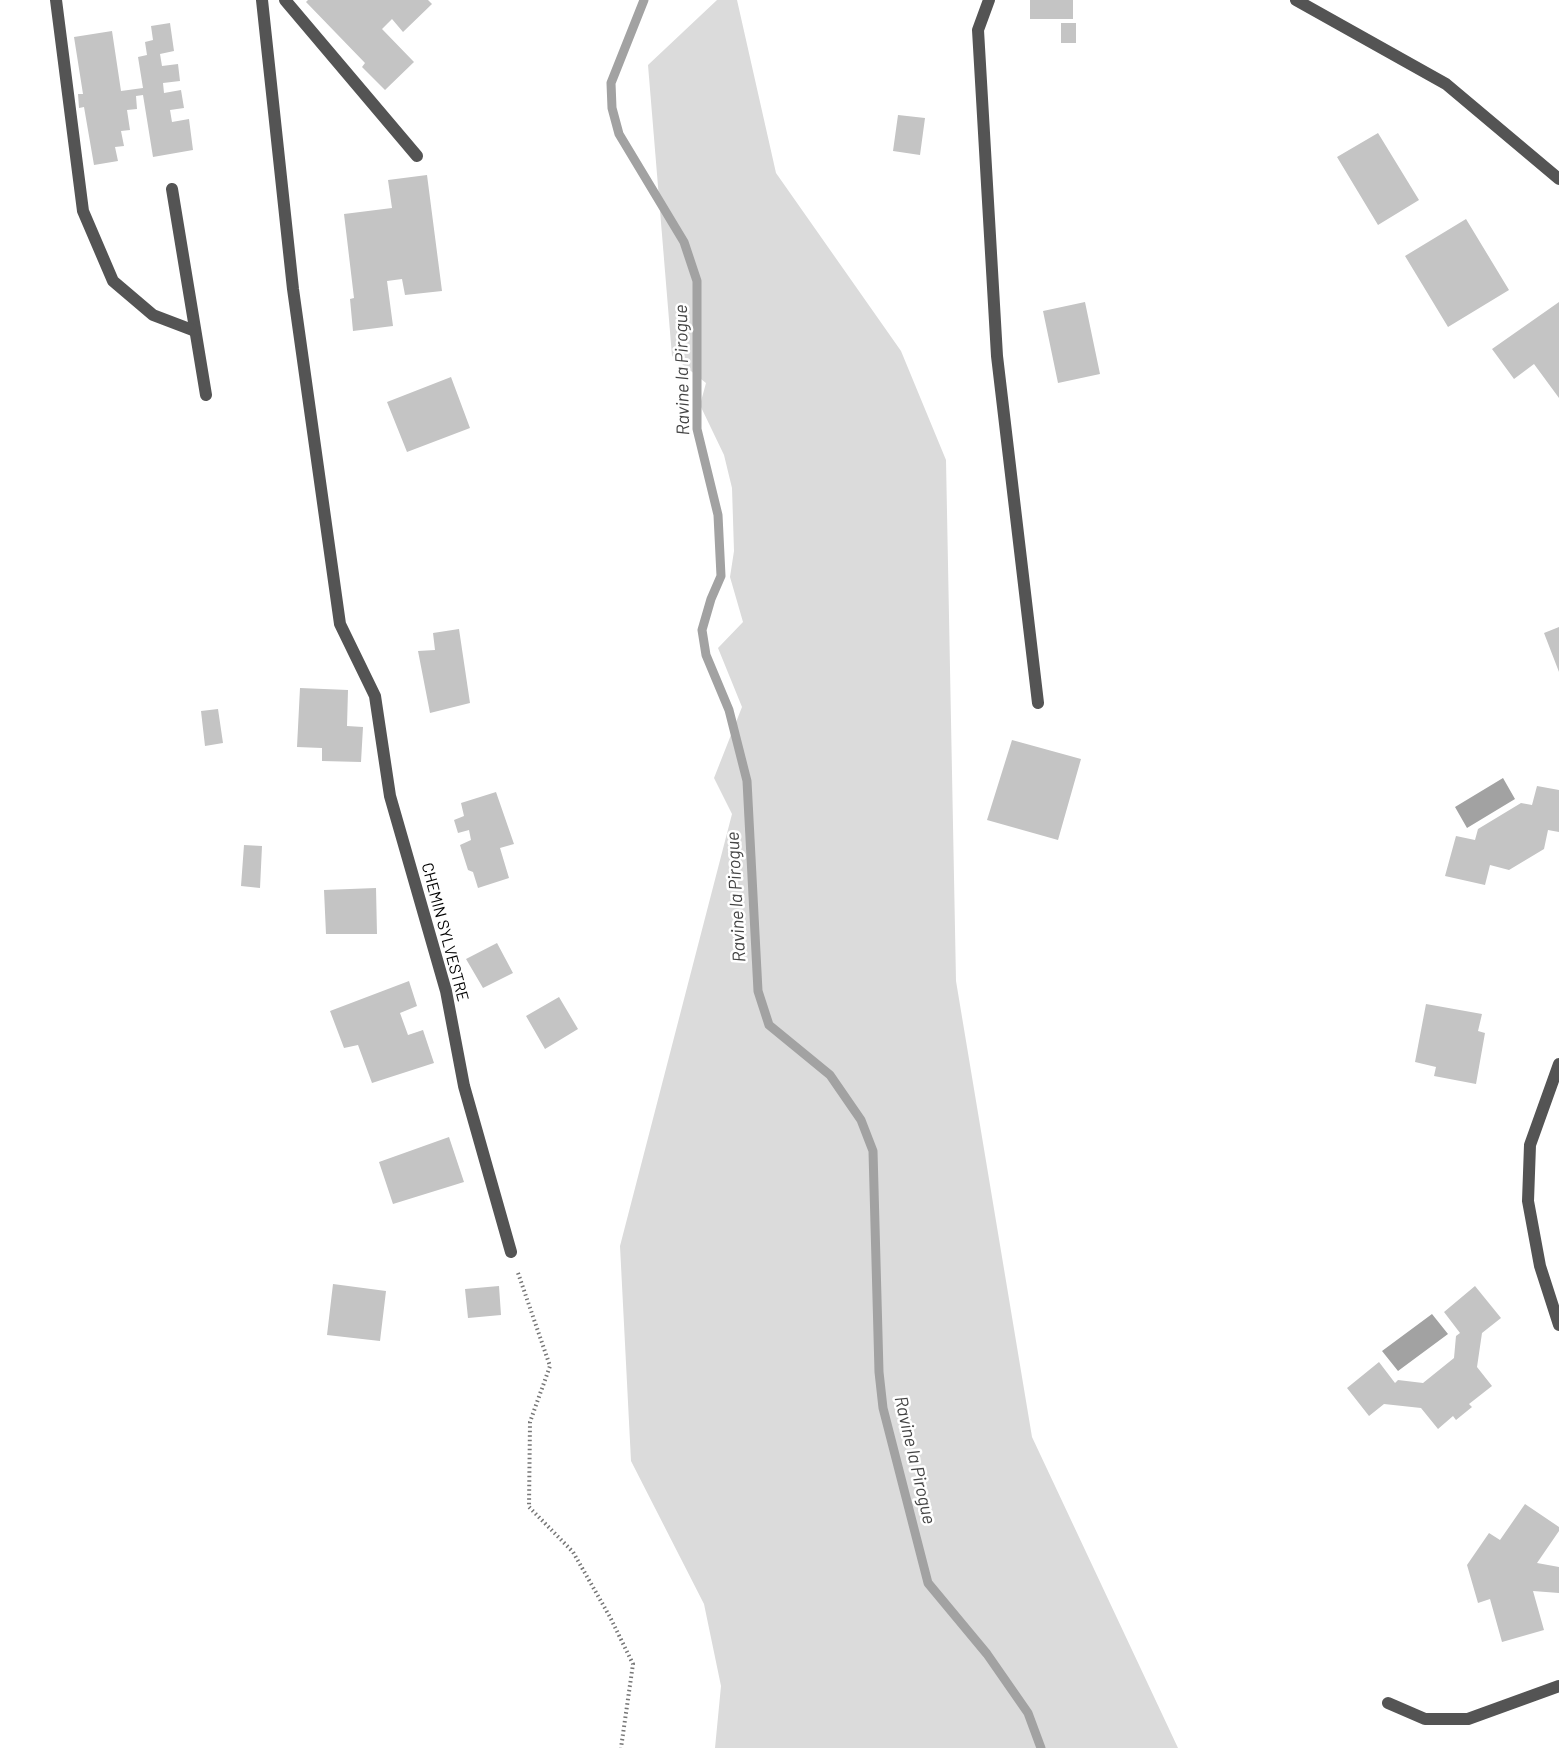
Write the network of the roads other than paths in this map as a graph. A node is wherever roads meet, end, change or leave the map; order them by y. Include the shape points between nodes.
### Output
1 (56, 0) edge
2 (262, 0) edge
3 (285, 0) edge
4 (989, 0) edge
5 (1296, 0) edge
6 (417, 156) dead end
7 (1559, 179) edge
8 (172, 189) dead end
9 (195, 331) junction
10 (206, 395) dead end
11 (1038, 703) dead end
12 (1559, 1064) edge
13 (511, 1252) road end
14 (1559, 1325) edge
15 (1559, 1686) edge
16 (1388, 1703) dead end

1 - 9 street via 87,221 113,281 153,315
2 - 13 street, CHEMIN SYLVESTRE via 293,290 340,624 375,696 390,796 446,991 464,1086
3 - 6 street
4 - 11 street via 978,30 997,356
5 - 7 street via 1446,84
8 - 9 street
9 - 10 street
12 - 14 street via 1530,1146 1528,1201 1540,1266
15 - 16 street via 1468,1719 1425,1719

